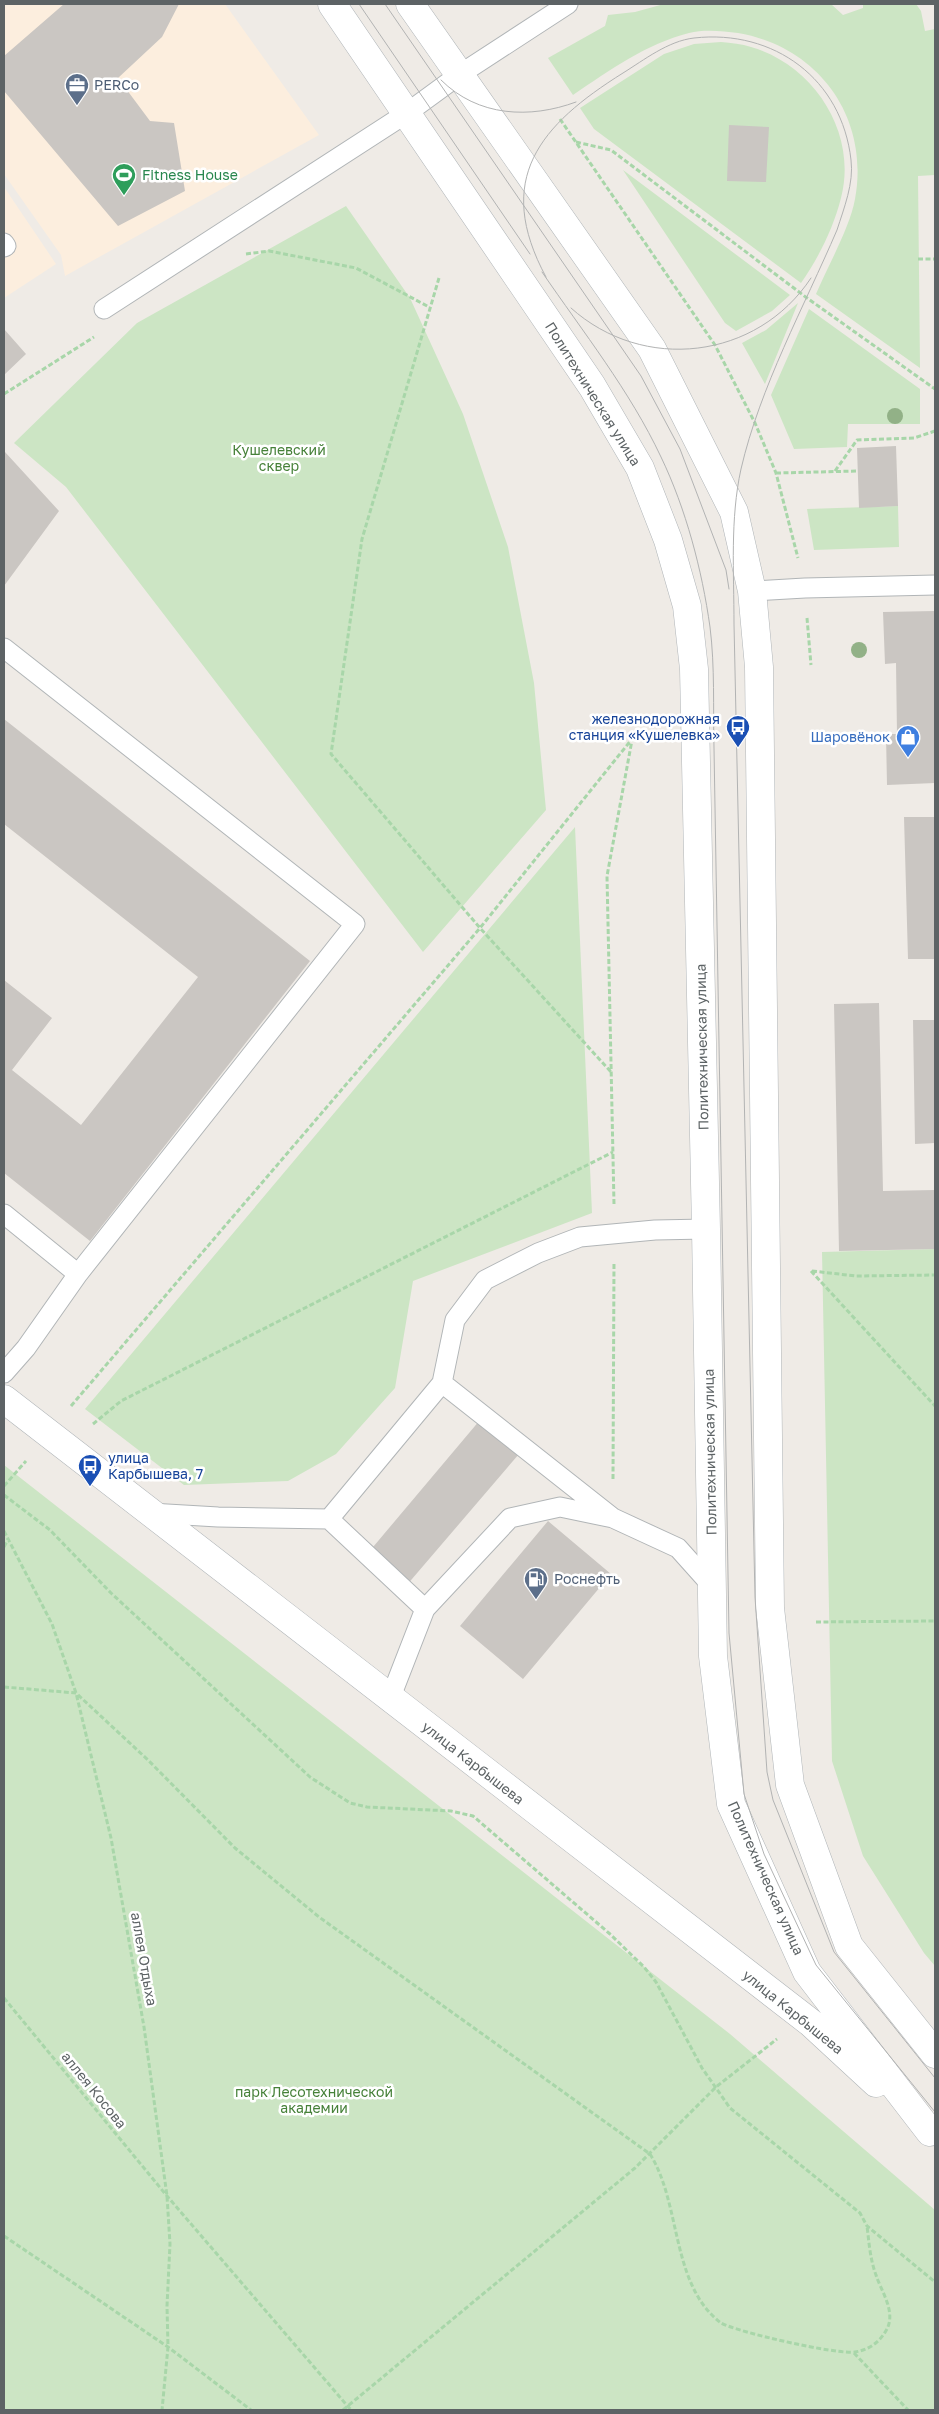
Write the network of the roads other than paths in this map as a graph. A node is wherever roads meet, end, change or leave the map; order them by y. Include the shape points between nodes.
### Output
1 (332, 4) edge
2 (410, 4) edge
3 (568, 4) edge
4 (459, 74) junction
5 (407, 113) junction
6 (4, 242) edge
7 (4, 247) edge
8 (104, 309) dead end
9 (935, 585) edge
10 (752, 591) junction
11 (4, 648) edge
12 (4, 1214) edge
13 (706, 1229) junction
14 (78, 1274) junction
15 (4, 1373) edge
16 (442, 1383) junction
17 (4, 1399) edge
18 (149, 1512) junction
19 (613, 1518) junction
20 (329, 1519) junction
21 (712, 1586) junction
22 (425, 1609) junction
23 (390, 1699) junction
24 (935, 2054) edge
25 (933, 2134) edge

1 - 5 main road, Политехническая улица
2 - 4 main road
3 - 4 lane
4 - 5 lane
4 - 10 main road via 652,349 734,512
5 - 8 lane
5 - 13 main road, Политехническая улица via 592,386 640,468 668,540 687,606 694,669
6 - 7 lane
9 - 10 lane
10 - 24 main road via 759,667 770,1608 790,1785 850,1946
11 - 14 lane via 355,924
12 - 14 lane
13 - 16 lane via 580,1237 538,1253 486,1280 455,1320
13 - 21 main road, Политехническая улица
14 - 15 lane via 26,1348
16 - 19 lane
16 - 20 lane
17 - 18 main road, улица Карбышева
18 - 20 lane
18 - 23 main road, улица Карбышева
19 - 21 lane via 678,1548
19 - 22 lane via 560,1507 510,1518
20 - 22 lane
21 - 25 main road, Политехническая улица via 713,1656 731,1804 807,1972
22 - 23 lane
23 - 25 main road, улица Карбышева via 811,2023

